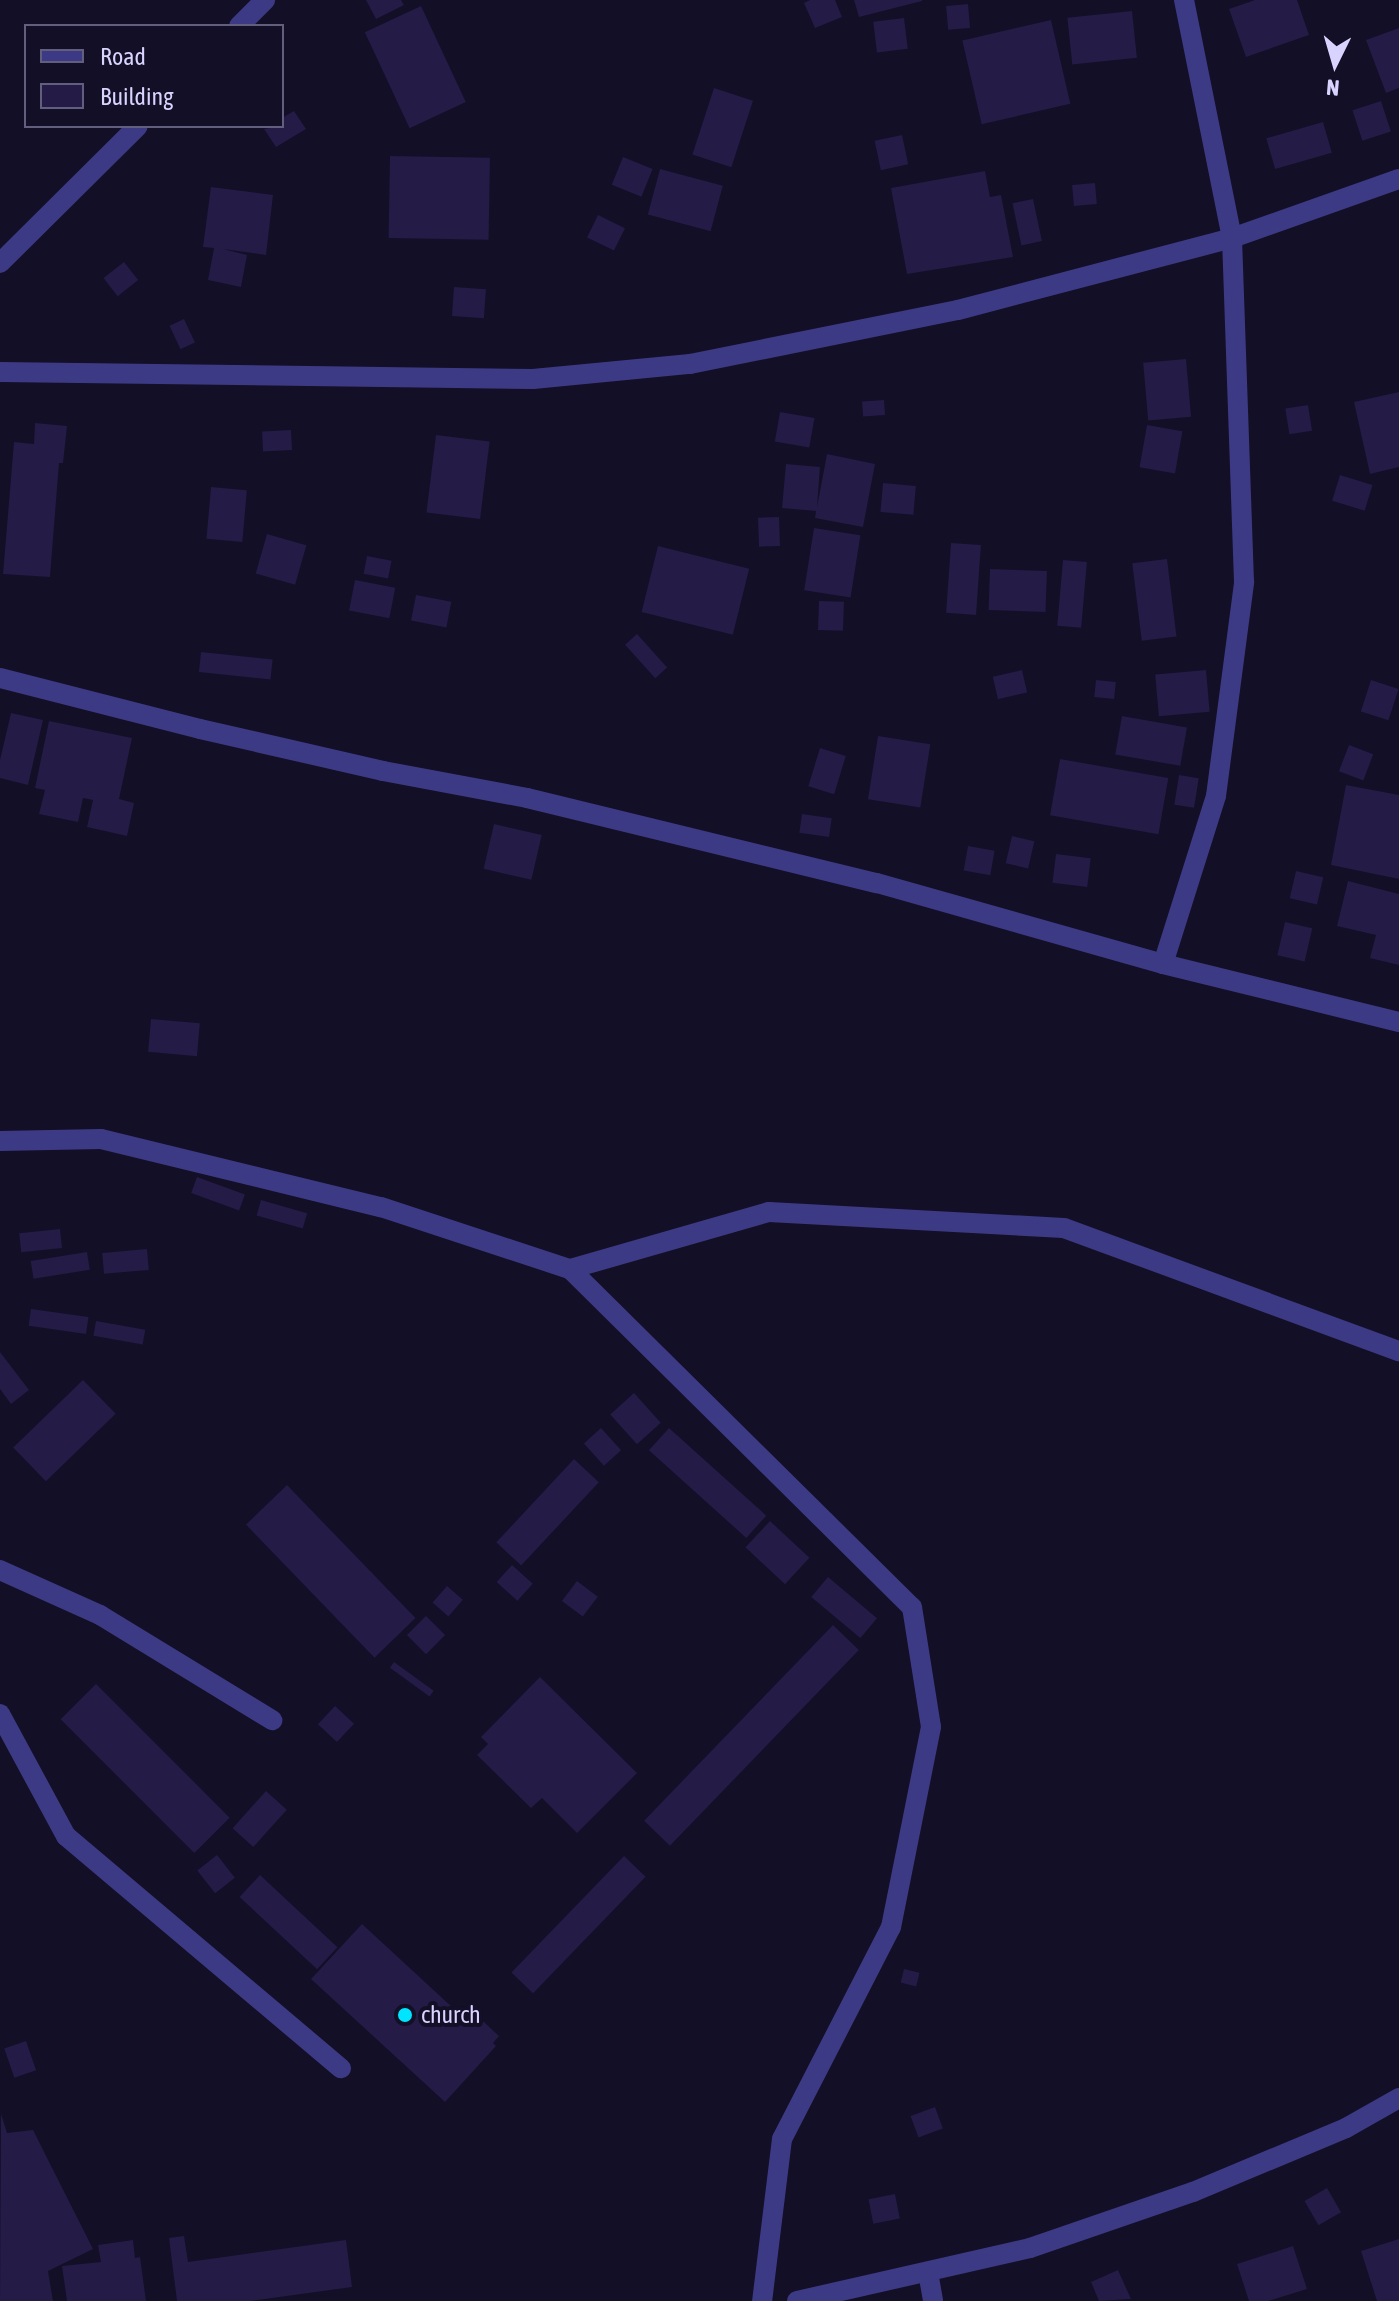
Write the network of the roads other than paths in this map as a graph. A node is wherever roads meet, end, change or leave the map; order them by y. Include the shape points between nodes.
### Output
1 (265, 0) edge
2 (1184, 0) edge
3 (241, 24) edge
4 (136, 128) edge
5 (1399, 179) edge
6 (1232, 238) junction
7 (0, 263) edge
8 (0, 372) edge
9 (0, 678) edge
10 (1163, 964) junction
11 (1399, 1022) edge
12 (0, 1141) edge
13 (570, 1269) junction
14 (1399, 1351) edge
15 (0, 1570) edge
16 (0, 1714) edge
17 (272, 1720) dead end
18 (341, 2068) dead end
19 (1399, 2098) edge
20 (928, 2272) junction
21 (762, 2301) edge
22 (797, 2301) edge
23 (933, 2301) edge

1 - 3 street
2 - 6 street
4 - 7 street
5 - 6 street
6 - 8 street via 958,310 690,364 533,379
6 - 10 street via 1244,582 1216,796
9 - 10 street via 200,729 527,798 877,883
10 - 11 street
12 - 13 street via 101,1139 381,1207
13 - 14 street via 769,1212 1064,1228
13 - 21 street via 912,1607 931,1727 891,1927 782,2139
15 - 17 street via 100,1615
16 - 18 street via 66,1836
19 - 20 street via 1346,2128 1193,2192 1030,2248
20 - 22 street
20 - 23 street

